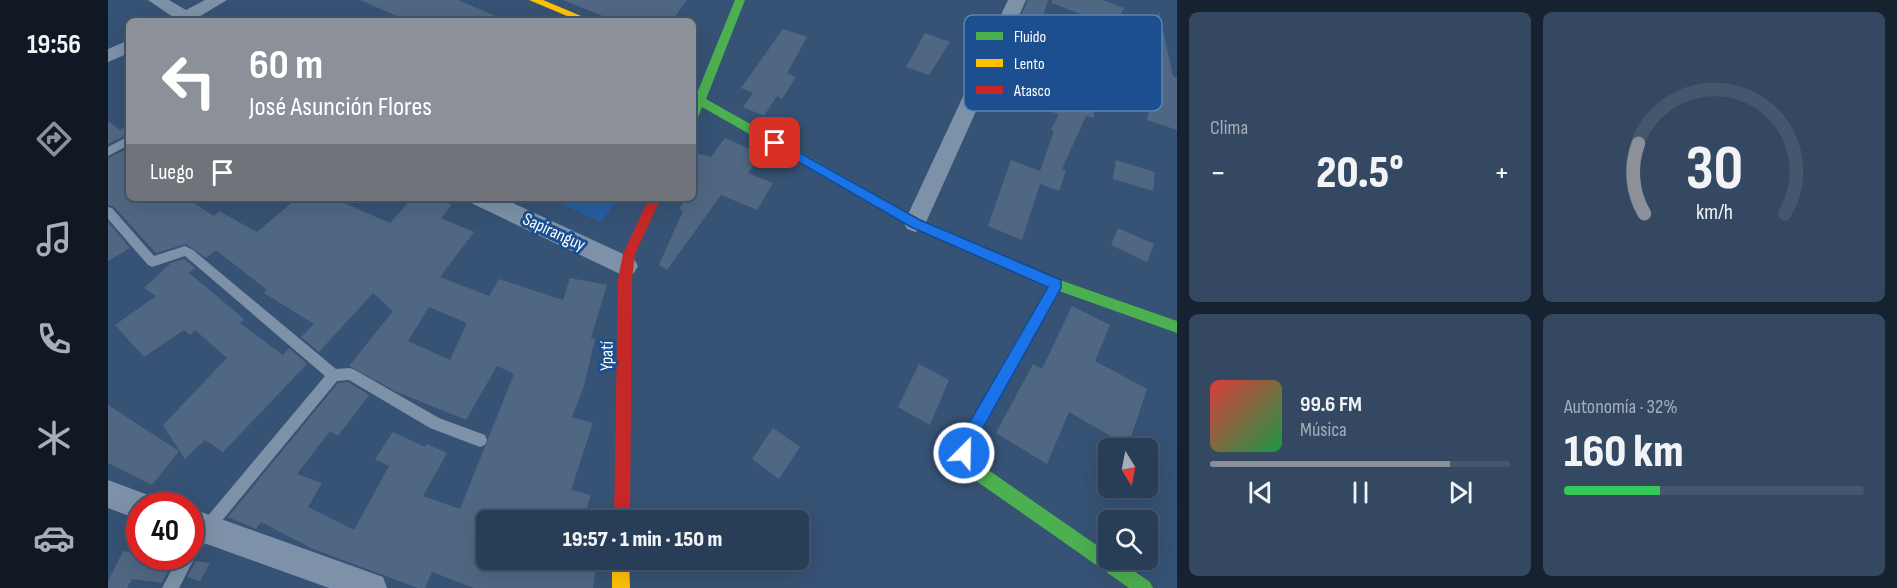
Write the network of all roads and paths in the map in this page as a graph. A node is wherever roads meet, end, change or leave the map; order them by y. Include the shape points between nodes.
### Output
1 (157, 0) edge
2 (218, 0) edge
3 (534, 0) edge
4 (740, 0) edge
5 (1017, 0) edge
6 (1010, 15) edge
7 (182, 18) edge
8 (185, 18) edge
9 (580, 18) edge
10 (126, 47) edge
11 (108, 56) edge
12 (700, 101) junction
13 (696, 110) edge
14 (966, 111) edge
15 (126, 142) edge
16 (108, 152) edge
17 (487, 201) edge
18 (654, 201) edge
19 (108, 211) edge
20 (915, 223) junction
21 (627, 266) junction
22 (1056, 284) junction
23 (1177, 327) edge
24 (334, 375) junction
25 (480, 440) dead end
26 (108, 494) edge
27 (126, 501) edge
28 (622, 510) edge
29 (204, 526) edge
30 (204, 537) edge
31 (180, 570) edge
32 (621, 570) edge
33 (170, 588) edge
34 (372, 588) edge
35 (621, 588) edge
36 (1144, 588) edge

1 - 7 street
2 - 8 street
3 - 9 street
4 - 12 street via 705,71
5 - 6 street
10 - 11 street
12 - 13 street
12 - 20 street
14 - 20 street
15 - 16 lane
17 - 21 street, Sapiranguy
18 - 21 street, Ypatí via 628,254
19 - 24 lane via 152,262 184,250 189,253
20 - 22 street
21 - 28 street, Ypatí
22 - 23 street
22 - 36 street via 966,442 966,459 968,465
24 - 25 lane via 350,374 435,423
24 - 29 lane
26 - 27 street
30 - 34 street
31 - 33 lane
32 - 35 street

